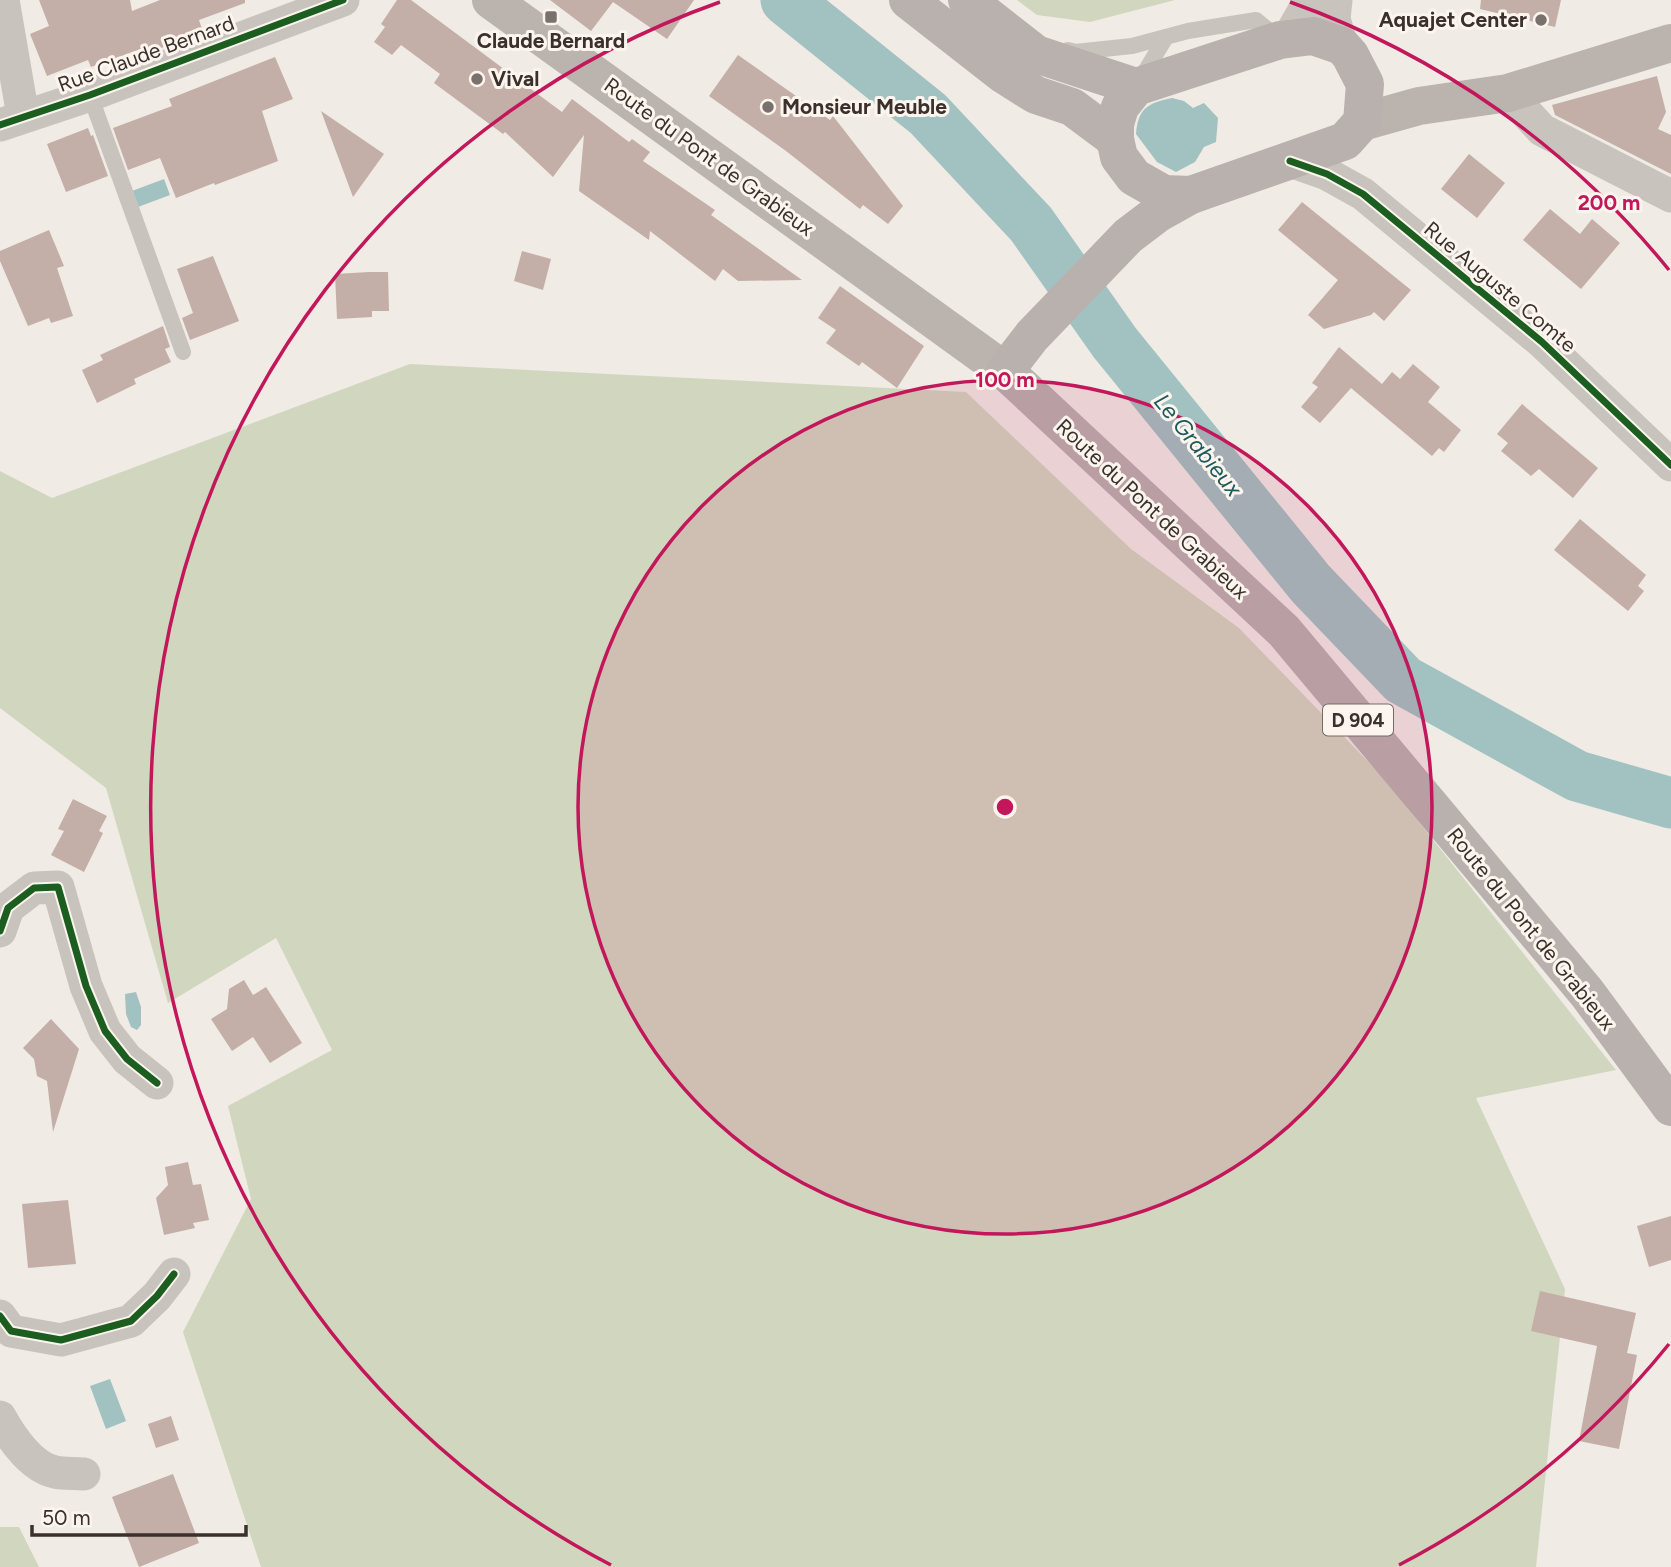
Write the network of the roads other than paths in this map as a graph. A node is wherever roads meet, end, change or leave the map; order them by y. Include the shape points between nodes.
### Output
1 (3, 0) edge
2 (343, 0) edge
3 (491, 0) edge
4 (908, 0) edge
5 (967, 0) edge
6 (1310, 0) edge
7 (1336, 0) edge
8 (1166, 37) junction
9 (1285, 38) junction
10 (1020, 41) junction
11 (1671, 43) edge
12 (1342, 46) junction
13 (1365, 84) junction
14 (1136, 87) junction
15 (1508, 93) junction
16 (90, 95) junction
17 (1419, 106) junction
18 (12, 121) edge
19 (1353, 131) junction
20 (1115, 139) junction
21 (1290, 161) junction
22 (1134, 177) junction
23 (1363, 194) junction
24 (1191, 195) junction
25 (1671, 196) edge
26 (1128, 236) junction
27 (183, 352) dead end
28 (1005, 372) junction
29 (1671, 465) edge
30 (0, 931) edge
31 (157, 1083) dead end
32 (1671, 1107) edge
33 (174, 1274) dead end
34 (0, 1316) edge
35 (0, 1417) edge
36 (83, 1474) dead end

1 - 18 street
2 - 16 street, Rue Claude Bernard
3 - 28 main road, Route du Pont de Grabieux / D 904
4 - 20 main road via 1004,75 1036,95 1072,107
5 - 10 main road
6 - 9 street
7 - 12 street via 1334,19
8 - 9 lane via 1256,20
8 - 10 lane via 1075,52
8 - 14 lane
9 - 12 main road via 1313,36
9 - 14 main road
10 - 14 main road via 1037,54
11 - 15 main road
12 - 13 main road
13 - 17 main road
13 - 19 main road
14 - 20 main road via 1120,107
15 - 17 main road
15 - 25 street via 1542,130
16 - 18 street, Rue Claude Bernard
16 - 27 lane
17 - 19 main road
19 - 21 main road
19 - 23 street, Rue Auguste Comte via 1350,167
20 - 22 main road via 1119,157
21 - 23 street, Rue Auguste Comte
21 - 24 main road
22 - 24 main road via 1164,194
22 - 26 main road
23 - 29 street, Rue Auguste Comte via 1542,342
24 - 26 main road
26 - 28 main road via 1032,336
28 - 32 main road, Route du Pont de Grabieux / D 904 via 1284,631 1587,993
30 - 31 street via 8,908 34,888 58,887 86,986 105,1031 127,1059
33 - 34 street via 131,1321 61,1340 11,1331
35 - 36 street via 28,1456 53,1472

